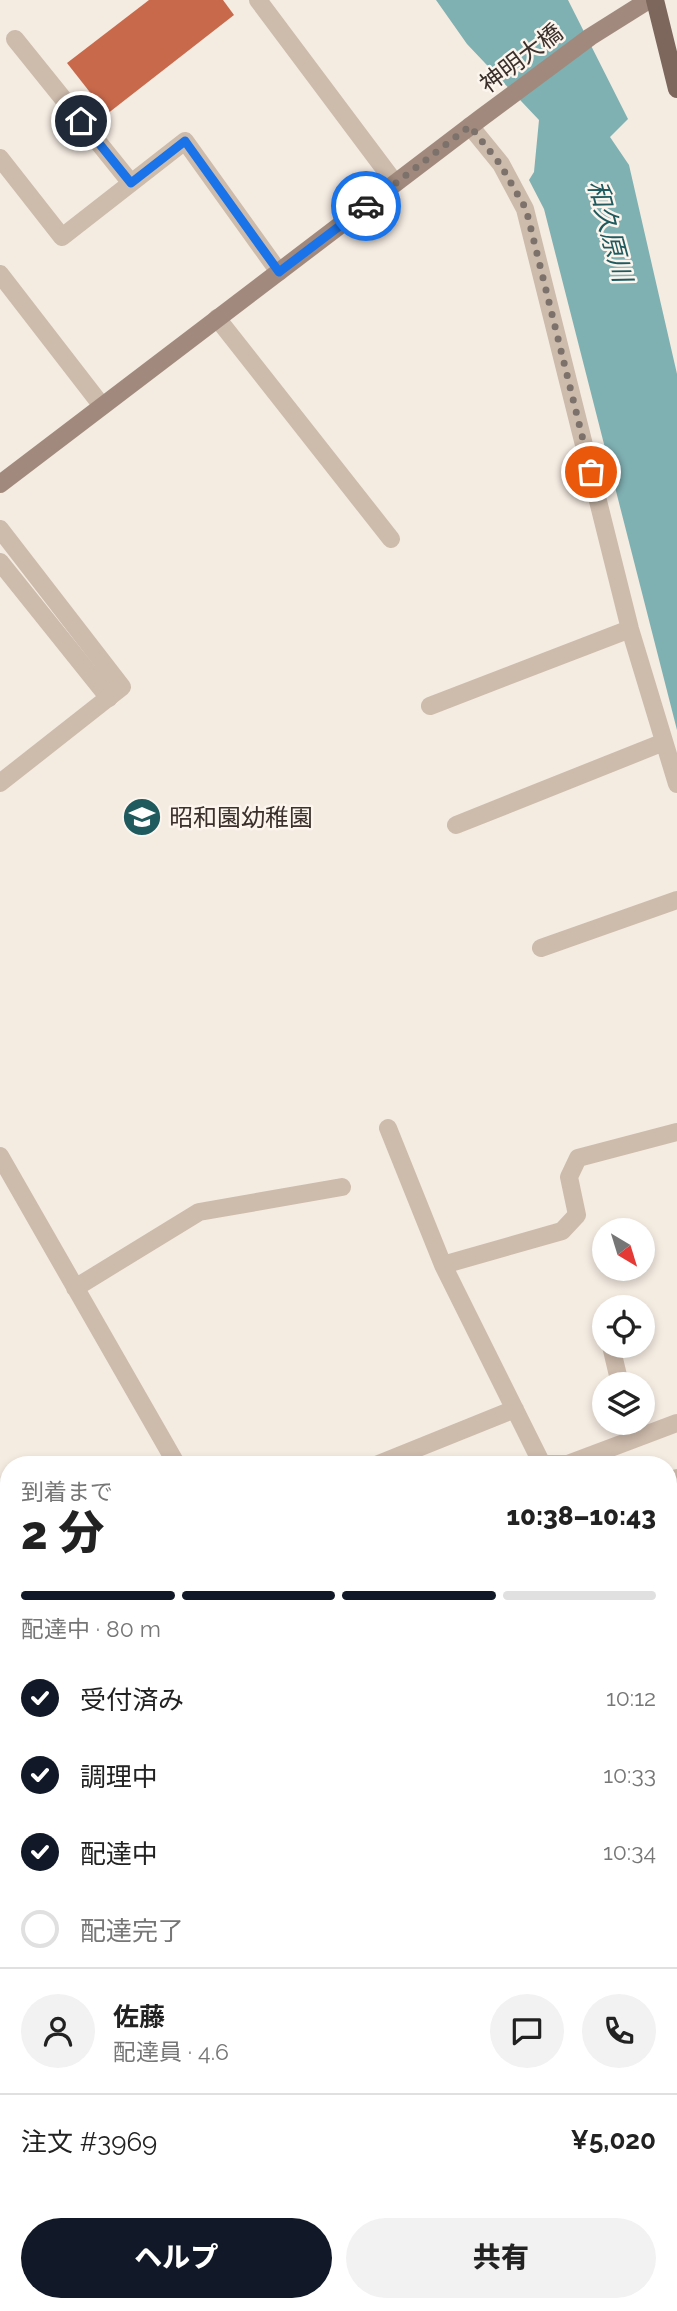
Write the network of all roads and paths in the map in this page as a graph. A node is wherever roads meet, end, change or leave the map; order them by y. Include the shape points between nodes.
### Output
1 (258, 0) edge
2 (649, 0) edge
3 (655, 0) edge
4 (15, 39) dead end
5 (677, 89) edge
6 (476, 122) junction
7 (0, 158) edge
8 (131, 183) junction
9 (395, 183) junction
10 (279, 272) junction
11 (0, 274) edge
12 (218, 318) junction
13 (102, 406) junction
14 (0, 484) edge
15 (0, 529) edge
16 (391, 539) dead end
17 (0, 562) edge
18 (631, 629) junction
19 (109, 698) junction
20 (430, 706) dead end
21 (663, 742) junction
22 (0, 783) edge
23 (677, 784) edge
24 (456, 825) dead end
25 (677, 900) edge
26 (541, 948) dead end
27 (388, 1128) dead end
28 (677, 1132) edge
29 (0, 1156) edge
30 (342, 1187) dead end
31 (443, 1265) junction
32 (75, 1288) junction
33 (515, 1409) junction
34 (677, 1423) edge
35 (655, 1427) edge
36 (623, 1435) edge
37 (166, 1456) edge
38 (398, 1456) edge
39 (538, 1456) edge
40 (583, 1456) edge

1 - 9 street
2 - 6 street, 神明大橋 via 590,37
3 - 5 main road
4 - 8 street
6 - 9 street, 神明大橋
6 - 18 street via 526,209
7 - 8 street via 61,237
8 - 10 street via 185,141
9 - 10 street, 神明大橋
10 - 12 street, 神明大橋
11 - 13 street
12 - 13 street, 神明大橋
12 - 16 street
13 - 14 street, 神明大橋
15 - 19 street via 122,687
17 - 19 street
18 - 20 street
18 - 21 street
19 - 22 street
21 - 23 street
21 - 24 street
25 - 26 street
27 - 31 street
28 - 31 street via 578,1158 569,1177 577,1214 562,1231
29 - 32 street
30 - 32 street via 199,1212
31 - 33 street
32 - 37 street
33 - 38 street
33 - 39 street
34 - 35 street
36 - 40 street

